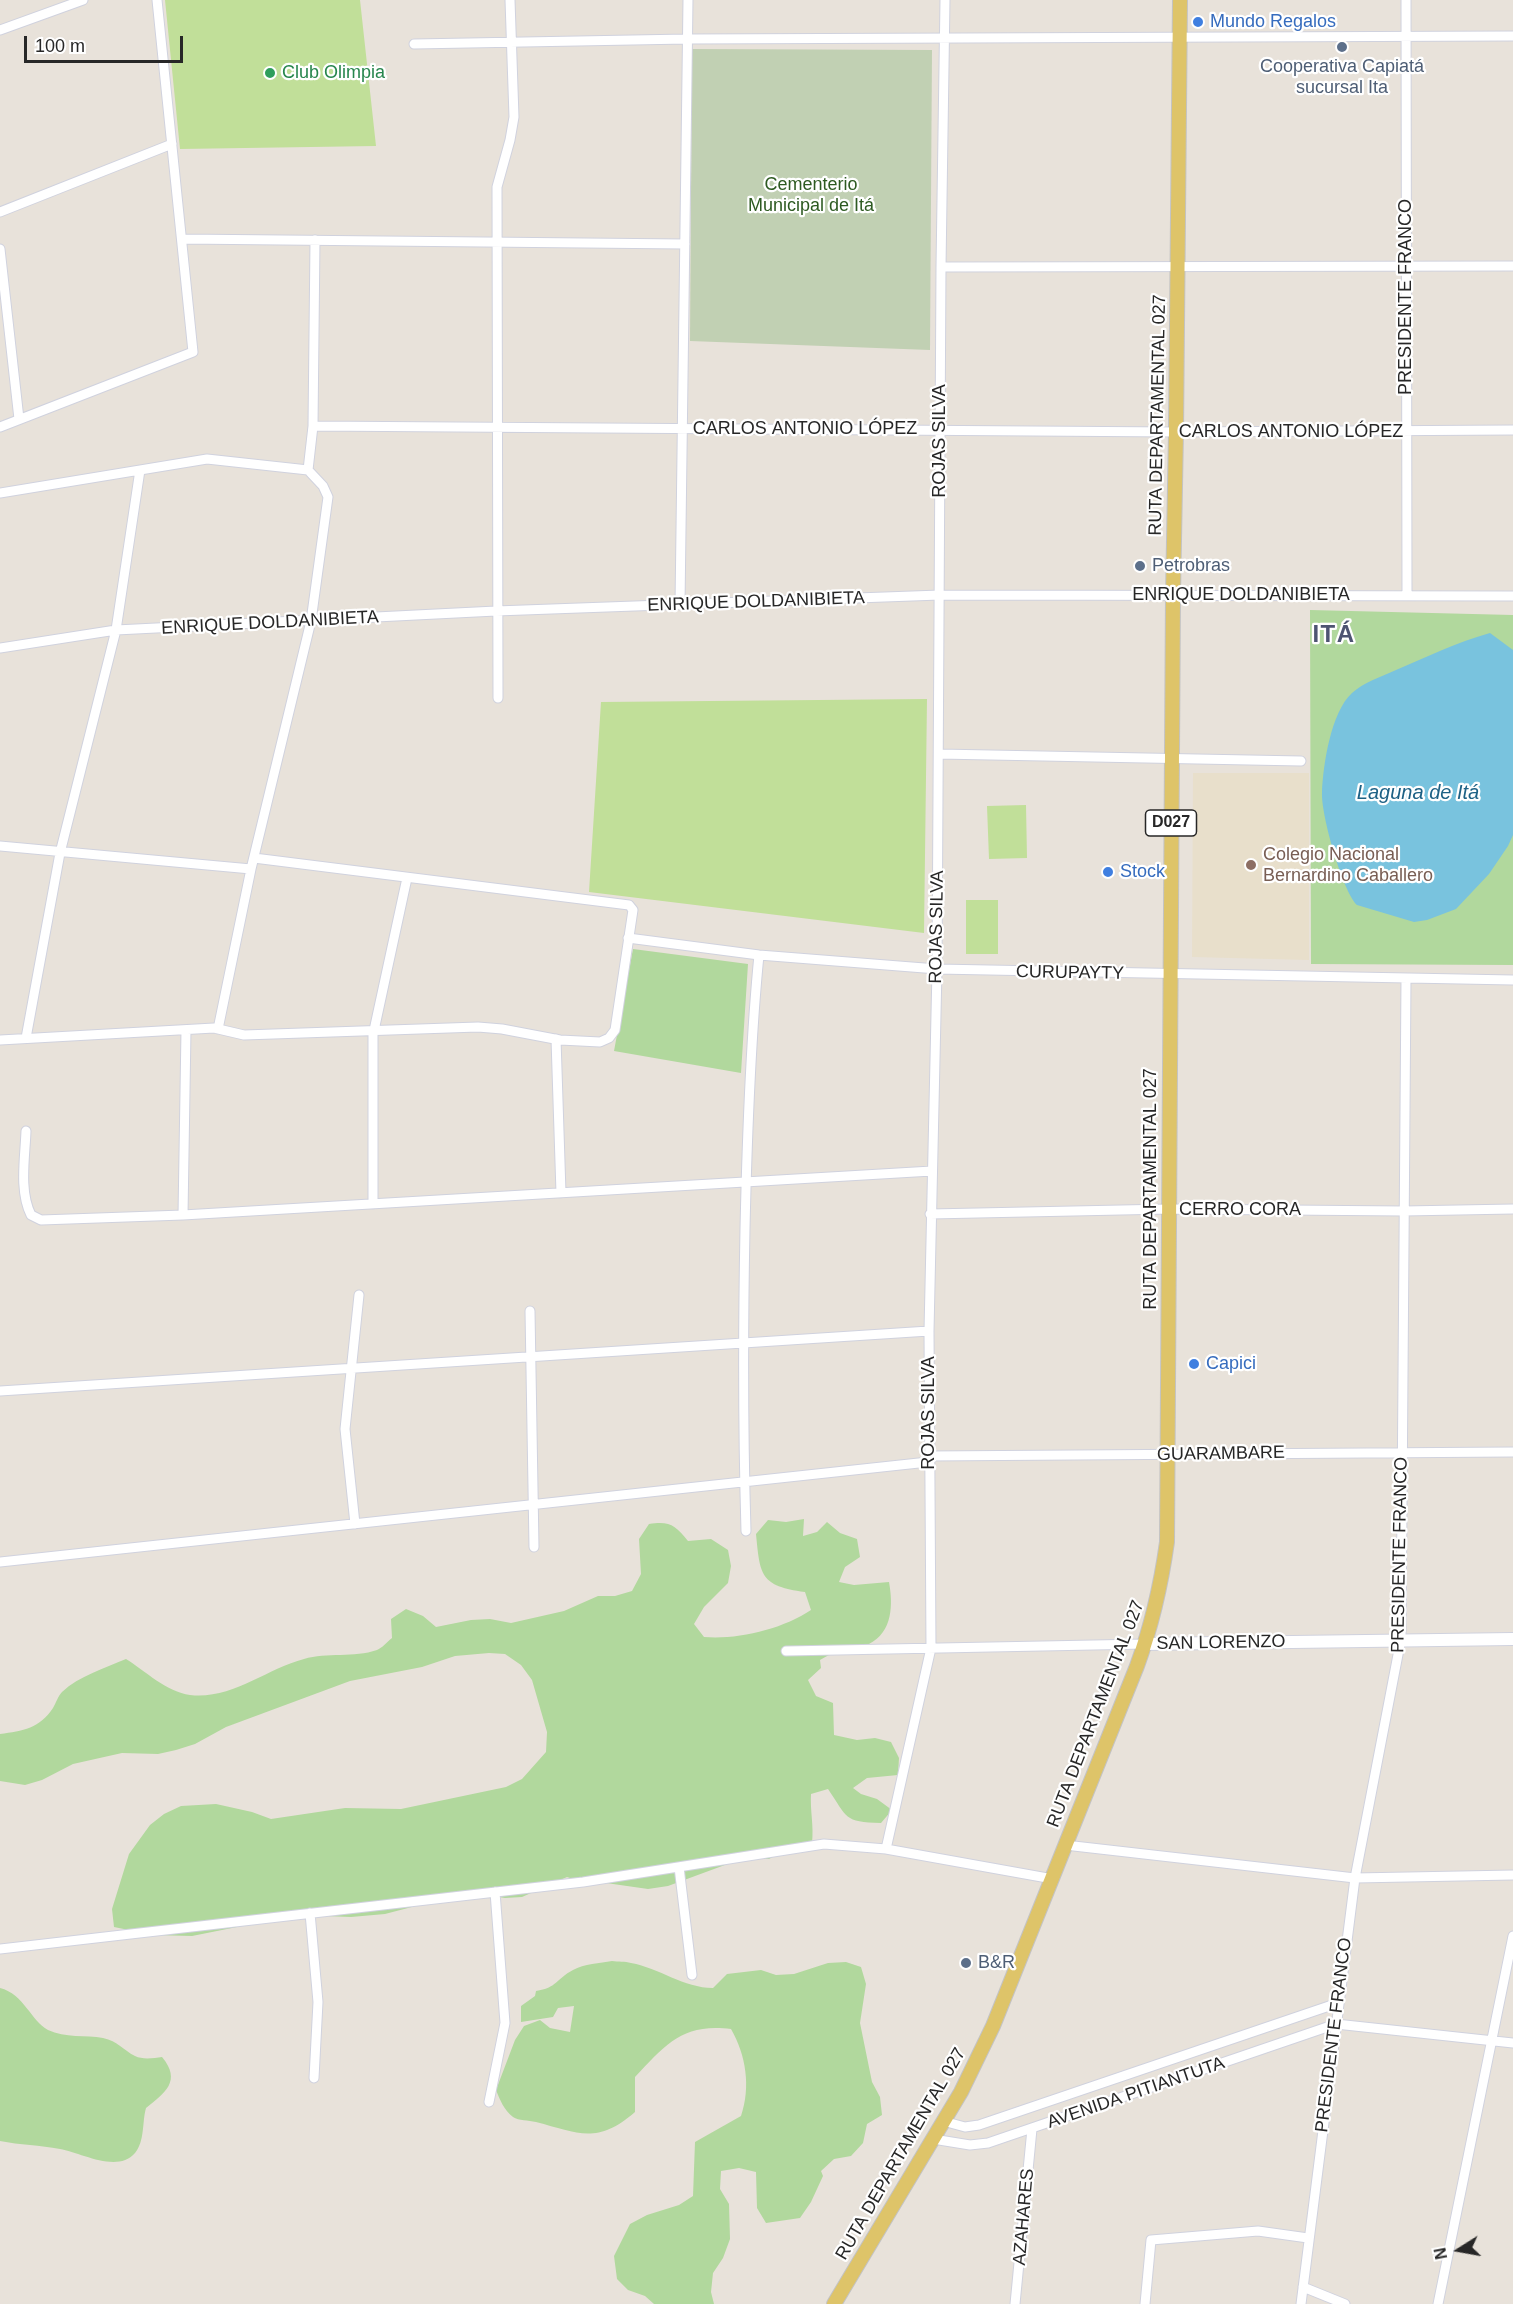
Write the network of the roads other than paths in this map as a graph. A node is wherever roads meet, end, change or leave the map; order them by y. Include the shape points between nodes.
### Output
1 (83, 0) edge
2 (157, 0) edge
3 (510, 0) edge
4 (688, 0) edge
5 (945, 0) edge
6 (1180, 0) edge
7 (1406, 0) edge
8 (0, 30) edge
9 (1513, 36) edge
10 (1406, 37) junction
11 (945, 38) junction
12 (1179, 38) junction
13 (687, 39) junction
14 (512, 43) junction
15 (414, 44) dead end
16 (172, 144) junction
17 (0, 212) edge
18 (182, 239) junction
19 (315, 240) junction
20 (497, 242) junction
21 (685, 244) junction
22 (0, 249) edge
23 (1513, 266) edge
24 (941, 267) junction
25 (1178, 267) junction
26 (1406, 267) junction
27 (19, 419) junction
28 (313, 426) junction
29 (0, 427) edge
30 (497, 427) junction
31 (682, 428) junction
32 (940, 429) junction
33 (1513, 430) edge
34 (1176, 432) junction
35 (1406, 432) junction
36 (140, 470) junction
37 (308, 470) junction
38 (0, 493) edge
39 (1407, 594) junction
40 (940, 595) junction
41 (1173, 595) junction
42 (1513, 596) edge
43 (680, 604) junction
44 (496, 611) junction
45 (311, 621) junction
46 (116, 630) junction
47 (0, 648) edge
48 (498, 698) dead end
49 (939, 754) junction
50 (1172, 759) junction
51 (1301, 761) dead end
52 (0, 846) edge
53 (60, 853) junction
54 (254, 858) junction
55 (251, 869) junction
56 (407, 878) junction
57 (628, 938) junction
58 (759, 955) junction
59 (937, 969) junction
60 (1170, 975) junction
61 (1406, 978) junction
62 (1513, 980) edge
63 (218, 1029) junction
64 (186, 1030) junction
65 (374, 1030) junction
66 (26, 1038) junction
67 (556, 1039) junction
68 (0, 1040) edge
69 (26, 1131) dead end
70 (932, 1171) junction
71 (746, 1182) junction
72 (561, 1192) junction
73 (373, 1204) junction
74 (1169, 1209) junction
75 (1513, 1209) edge
76 (1404, 1211) junction
77 (930, 1214) junction
78 (183, 1215) junction
79 (359, 1295) dead end
80 (530, 1311) dead end
81 (929, 1331) junction
82 (743, 1344) junction
83 (531, 1357) junction
84 (353, 1368) junction
85 (0, 1391) edge
86 (1402, 1452) junction
87 (1513, 1452) edge
88 (1167, 1455) junction
89 (928, 1459) junction
90 (745, 1482) junction
91 (534, 1505) junction
92 (355, 1524) junction
93 (746, 1531) dead end
94 (534, 1547) dead end
95 (0, 1562) edge
96 (1401, 1639) junction
97 (1513, 1640) edge
98 (1144, 1644) junction
99 (931, 1648) junction
100 (786, 1651) dead end
101 (1065, 1845) junction
102 (886, 1850) junction
103 (679, 1867) junction
104 (1513, 1875) edge
105 (1355, 1878) junction
106 (1053, 1880) junction
107 (495, 1892) junction
108 (310, 1913) junction
109 (1513, 1936) edge
110 (0, 1949) edge
111 (692, 1976) dead end
112 (1338, 2003) junction
113 (1336, 2024) junction
114 (1492, 2041) junction
115 (1513, 2043) edge
116 (314, 2078) dead end
117 (489, 2102) dead end
118 (944, 2121) junction
119 (1032, 2129) junction
120 (933, 2139) junction
121 (1308, 2238) junction
122 (1304, 2287) junction
123 (834, 2304) edge
124 (1016, 2304) edge
125 (1145, 2304) edge
126 (1301, 2304) edge
127 (1345, 2304) edge
128 (1438, 2304) edge

1 - 8 street
2 - 16 street
3 - 14 street
4 - 13 street
5 - 11 street, ROJAS SILVA
6 - 12 main road, RUTA DEPARTAMENTAL 027 / D027
7 - 10 street, PRESIDENTE FRANCO
9 - 10 street
10 - 12 street
10 - 26 street, PRESIDENTE FRANCO
11 - 12 street
11 - 13 street
11 - 24 street, ROJAS SILVA
12 - 25 main road, RUTA DEPARTAMENTAL 027 / D027
13 - 14 street
13 - 21 street
14 - 15 street
14 - 20 street via 514,117 497,187
16 - 17 street
16 - 18 street
18 - 19 street
18 - 27 street via 193,352
19 - 20 street
19 - 28 street
20 - 21 street
20 - 30 street
21 - 31 street
22 - 27 street
23 - 26 street
24 - 25 street
24 - 32 street, ROJAS SILVA
25 - 26 street
25 - 34 main road, RUTA DEPARTAMENTAL 027 / D027
26 - 35 street, PRESIDENTE FRANCO
27 - 29 street
28 - 30 street, CARLOS ANTONIO LÓPEZ
28 - 37 street
30 - 31 street, CARLOS ANTONIO LÓPEZ
30 - 44 street
31 - 32 street, CARLOS ANTONIO LÓPEZ
31 - 43 street
32 - 34 street, CARLOS ANTONIO LÓPEZ
32 - 40 street, ROJAS SILVA
33 - 35 street, CARLOS ANTONIO LÓPEZ
34 - 35 street, CARLOS ANTONIO LÓPEZ
34 - 41 main road, RUTA DEPARTAMENTAL 027 / D027
35 - 39 street, PRESIDENTE FRANCO
36 - 37 street via 207,459
36 - 38 street
36 - 46 street
37 - 45 street via 328,497
39 - 41 street, ENRIQUE DOLDANIBIETA
39 - 42 street, ENRIQUE DOLDANIBIETA
40 - 41 street, ENRIQUE DOLDANIBIETA
40 - 43 street, ENRIQUE DOLDANIBIETA
40 - 49 street, ROJAS SILVA
41 - 50 main road, RUTA DEPARTAMENTAL 027 / D027
43 - 44 street, ENRIQUE DOLDANIBIETA
44 - 45 street, ENRIQUE DOLDANIBIETA
44 - 48 street
45 - 46 street, ENRIQUE DOLDANIBIETA
45 - 54 street
46 - 47 street, ENRIQUE DOLDANIBIETA
46 - 53 street
49 - 50 street
49 - 59 street, ROJAS SILVA
50 - 51 street
50 - 60 main road, RUTA DEPARTAMENTAL 027 / D027
52 - 53 street
53 - 55 street
53 - 66 street
54 - 55 street
54 - 56 street
55 - 63 street
56 - 57 street via 629,905 633,910
56 - 65 street
57 - 58 street, CURUPAYTY
57 - 67 street via 615,1030 600,1042
58 - 59 street, CURUPAYTY
58 - 71 street
59 - 60 street, CURUPAYTY
59 - 70 street, ROJAS SILVA
60 - 61 street, CURUPAYTY
60 - 74 main road, RUTA DEPARTAMENTAL 027 / D027
61 - 62 street, CURUPAYTY
61 - 76 street, PRESIDENTE FRANCO
63 - 64 street
63 - 65 street via 243,1035
64 - 66 street
64 - 78 street
65 - 67 street via 502,1029
65 - 73 street
66 - 68 street
67 - 72 street
69 - 78 street via 25,1195 31,1215 42,1220
70 - 71 street
70 - 77 street, ROJAS SILVA
71 - 72 street
71 - 82 street
72 - 73 street
73 - 78 street
74 - 76 street, CERRO CORA
74 - 77 street, CERRO CORA
74 - 88 main road, RUTA DEPARTAMENTAL 027 / D027
75 - 76 street, CERRO CORA
76 - 86 street, PRESIDENTE FRANCO
77 - 81 street, ROJAS SILVA
79 - 84 street
80 - 83 street
81 - 82 street
81 - 89 street, ROJAS SILVA
82 - 83 street
82 - 90 street
83 - 84 street
83 - 91 street
84 - 85 street
84 - 92 street via 345,1429
86 - 87 street, GUARAMBARE
86 - 88 street, GUARAMBARE
86 - 96 street, PRESIDENTE FRANCO
88 - 89 street, GUARAMBARE
88 - 98 main road, RUTA DEPARTAMENTAL 027 / D027 via 1167,1542 1153,1619
89 - 90 street, GUARAMBARE
89 - 99 street, ROJAS SILVA
90 - 91 street, GUARAMBARE
90 - 93 street
91 - 92 street, GUARAMBARE
91 - 94 street
92 - 95 street, GUARAMBARE
96 - 97 street, SAN LORENZO
96 - 98 street, SAN LORENZO
96 - 105 street, PRESIDENTE FRANCO
98 - 99 street, SAN LORENZO
98 - 101 main road, RUTA DEPARTAMENTAL 027 / D027
99 - 100 street, SAN LORENZO
99 - 102 street, ROJAS SILVA
101 - 105 street
101 - 106 main road, RUTA DEPARTAMENTAL 027 / D027
102 - 103 street via 824,1844
102 - 106 street
103 - 107 street
103 - 111 street
104 - 105 street
105 - 112 street, PRESIDENTE FRANCO
106 - 118 main road, RUTA DEPARTAMENTAL 027 / D027 via 993,2026
107 - 108 street
107 - 117 street via 505,2023
108 - 110 street
108 - 116 street via 318,2002
109 - 114 street
112 - 113 street, PRESIDENTE FRANCO
112 - 118 street, AVENIDA PITIANTUTA via 979,2125 965,2127
113 - 114 street
113 - 119 street, AVENIDA PITIANTUTA
113 - 121 street, PRESIDENTE FRANCO
114 - 115 street
114 - 128 street
118 - 120 main road, RUTA DEPARTAMENTAL 027 / D027
119 - 120 street, AVENIDA PITIANTUTA via 970,2145
119 - 124 street, AZAHARES
120 - 123 main road, RUTA DEPARTAMENTAL 027 / D027
121 - 122 street, PRESIDENTE FRANCO
121 - 125 street via 1258,2231 1151,2240
122 - 126 street, PRESIDENTE FRANCO
122 - 127 street

